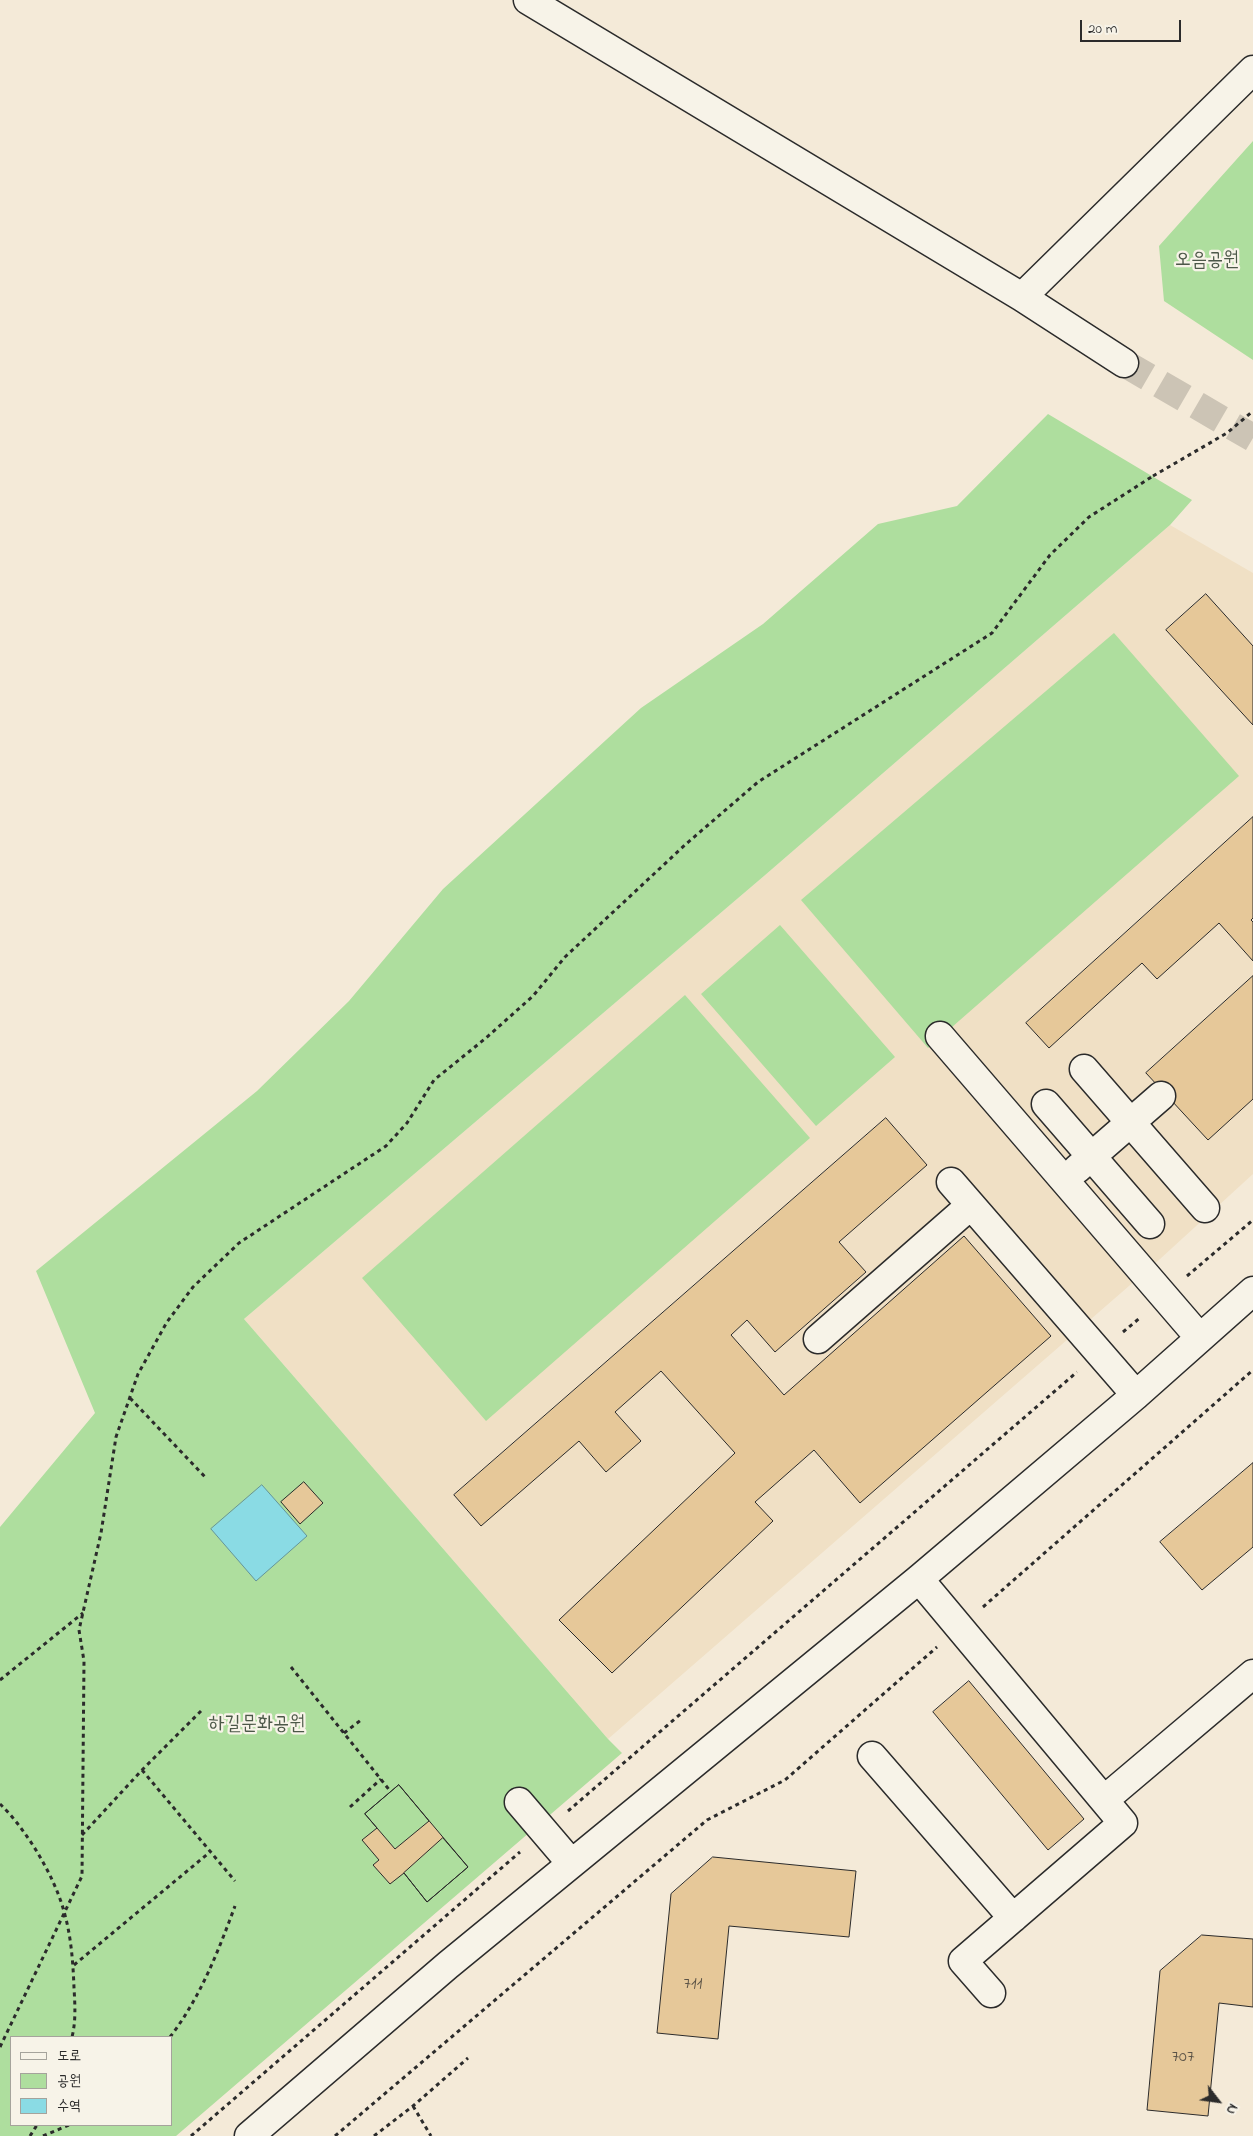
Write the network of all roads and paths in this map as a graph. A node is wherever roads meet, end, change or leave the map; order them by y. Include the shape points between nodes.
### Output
1 (528, 0) edge
2 (1253, 70) edge
3 (1022, 296) junction
4 (1124, 363) tunnel mouth
5 (1253, 410) edge
6 (940, 1036) dead end
7 (1084, 1069) dead end
8 (1160, 1096) dead end
9 (1046, 1104) dead end
10 (1131, 1122) junction
11 (1091, 1156) junction
12 (1063, 1181) junction
13 (951, 1182) dead end
14 (971, 1205) junction
15 (1205, 1208) dead end
16 (1253, 1220) edge
17 (1150, 1224) dead end
18 (1253, 1291) edge
19 (1164, 1297) junction
20 (1200, 1338) junction
21 (818, 1339) dead end
22 (1099, 1353) junction
23 (1253, 1370) edge
24 (1136, 1395) junction
25 (130, 1398) junction
26 (207, 1479) dead end
27 (919, 1579) junction
28 (83, 1613) junction
29 (960, 1627) junction
30 (290, 1667) dead end
31 (1253, 1674) edge
32 (0, 1680) edge
33 (201, 1711) dead end
34 (361, 1720) dead end
35 (344, 1733) junction
36 (872, 1756) dead end
37 (142, 1770) junction
38 (381, 1780) junction
39 (391, 1792) dead end
40 (1104, 1800) junction
41 (519, 1802) dead end
42 (0, 1804) edge
43 (350, 1807) dead end
44 (544, 1832) junction
45 (82, 1835) junction
46 (210, 1852) junction
47 (571, 1863) junction
48 (235, 1881) dead end
49 (236, 1906) dead end
50 (64, 1913) junction
51 (1012, 1918) junction
52 (73, 1965) junction
53 (991, 1994) dead end
54 (72, 2036) edge
55 (171, 2036) edge
56 (0, 2047) edge
57 (468, 2058) dead end
58 (414, 2106) junction
59 (67, 2126) edge
60 (43, 2136) edge
61 (191, 2136) edge
62 (249, 2136) edge
63 (335, 2136) edge
64 (374, 2136) edge
65 (432, 2136) edge

1 - 3 street
2 - 3 street
3 - 4 street
5 - 25 path, bridge via 1227,433 1089,517 1050,555 992,633 758,782 686,844 565,956 533,996 434,1080 407,1123 386,1146 239,1243 193,1287 167,1322 138,1374
6 - 12 street
7 - 10 street
8 - 10 street
9 - 11 street
10 - 11 street
10 - 15 street
11 - 12 street
11 - 17 street
12 - 19 street
13 - 14 street
14 - 21 street
14 - 22 street
16 - 19 path
18 - 20 street
19 - 20 street
19 - 22 path
20 - 24 street
22 - 24 street
22 - 44 path
23 - 29 path
24 - 27 street
25 - 26 path
25 - 28 path via 116,1437 101,1532
27 - 29 street
27 - 47 street
28 - 32 path
28 - 45 path via 79,1630 84,1661
29 - 40 street
29 - 63 path via 785,1780 707,1820
30 - 35 path
31 - 40 street
33 - 37 path
34 - 35 path
35 - 38 path
36 - 51 street
37 - 45 path
37 - 46 path
38 - 39 path
38 - 43 path
40 - 51 street via 1123,1823
41 - 44 street
42 - 50 path via 24,1831 39,1855
44 - 47 street
44 - 61 path
45 - 50 path via 82,1876
46 - 48 path
46 - 52 path
47 - 62 street
49 - 55 path via 210,1970
50 - 52 path
50 - 56 path
51 - 53 street via 963,1961
52 - 54 path via 76,2024
57 - 58 path
58 - 64 path
58 - 65 path
59 - 60 path

